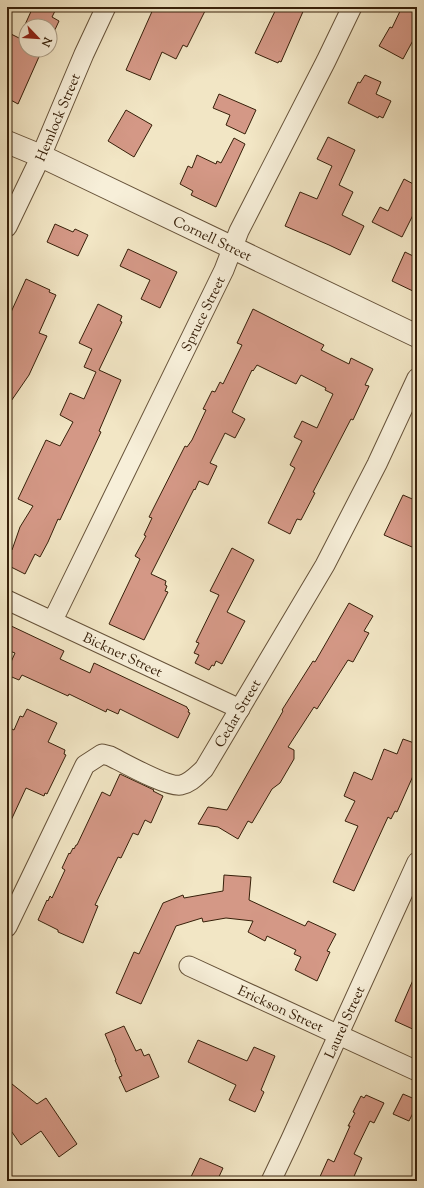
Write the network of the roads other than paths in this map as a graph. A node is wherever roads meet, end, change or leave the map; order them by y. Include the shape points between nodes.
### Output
1 (106, 7) edge
2 (352, 7) edge
3 (7, 142) edge
4 (41, 156) junction
5 (7, 227) edge
6 (232, 248) junction
7 (417, 336) edge
8 (417, 378) edge
9 (7, 600) edge
10 (53, 620) junction
11 (240, 708) junction
12 (417, 862) edge
13 (7, 927) edge
14 (189, 966) dead end
15 (339, 1035) junction
16 (417, 1071) edge
17 (271, 1181) edge

1 - 4 street, Hemlock Street
2 - 6 street, Spruce Street
3 - 4 street, Cornell Street
4 - 5 street, Hemlock Street
4 - 6 street, Cornell Street
6 - 7 street, Cornell Street
6 - 10 street, Spruce Street via 224,270
8 - 11 street, Cedar Street via 377,464 325,565
9 - 10 street, Bickner Street
10 - 11 street, Bickner Street
11 - 13 street, Cedar Street via 204,769 190,782 180,786 167,784 102,754 85,765
12 - 15 street, Laurel Street
14 - 15 street, Erickson Street
15 - 16 street, Erickson Street
15 - 17 street, Laurel Street

